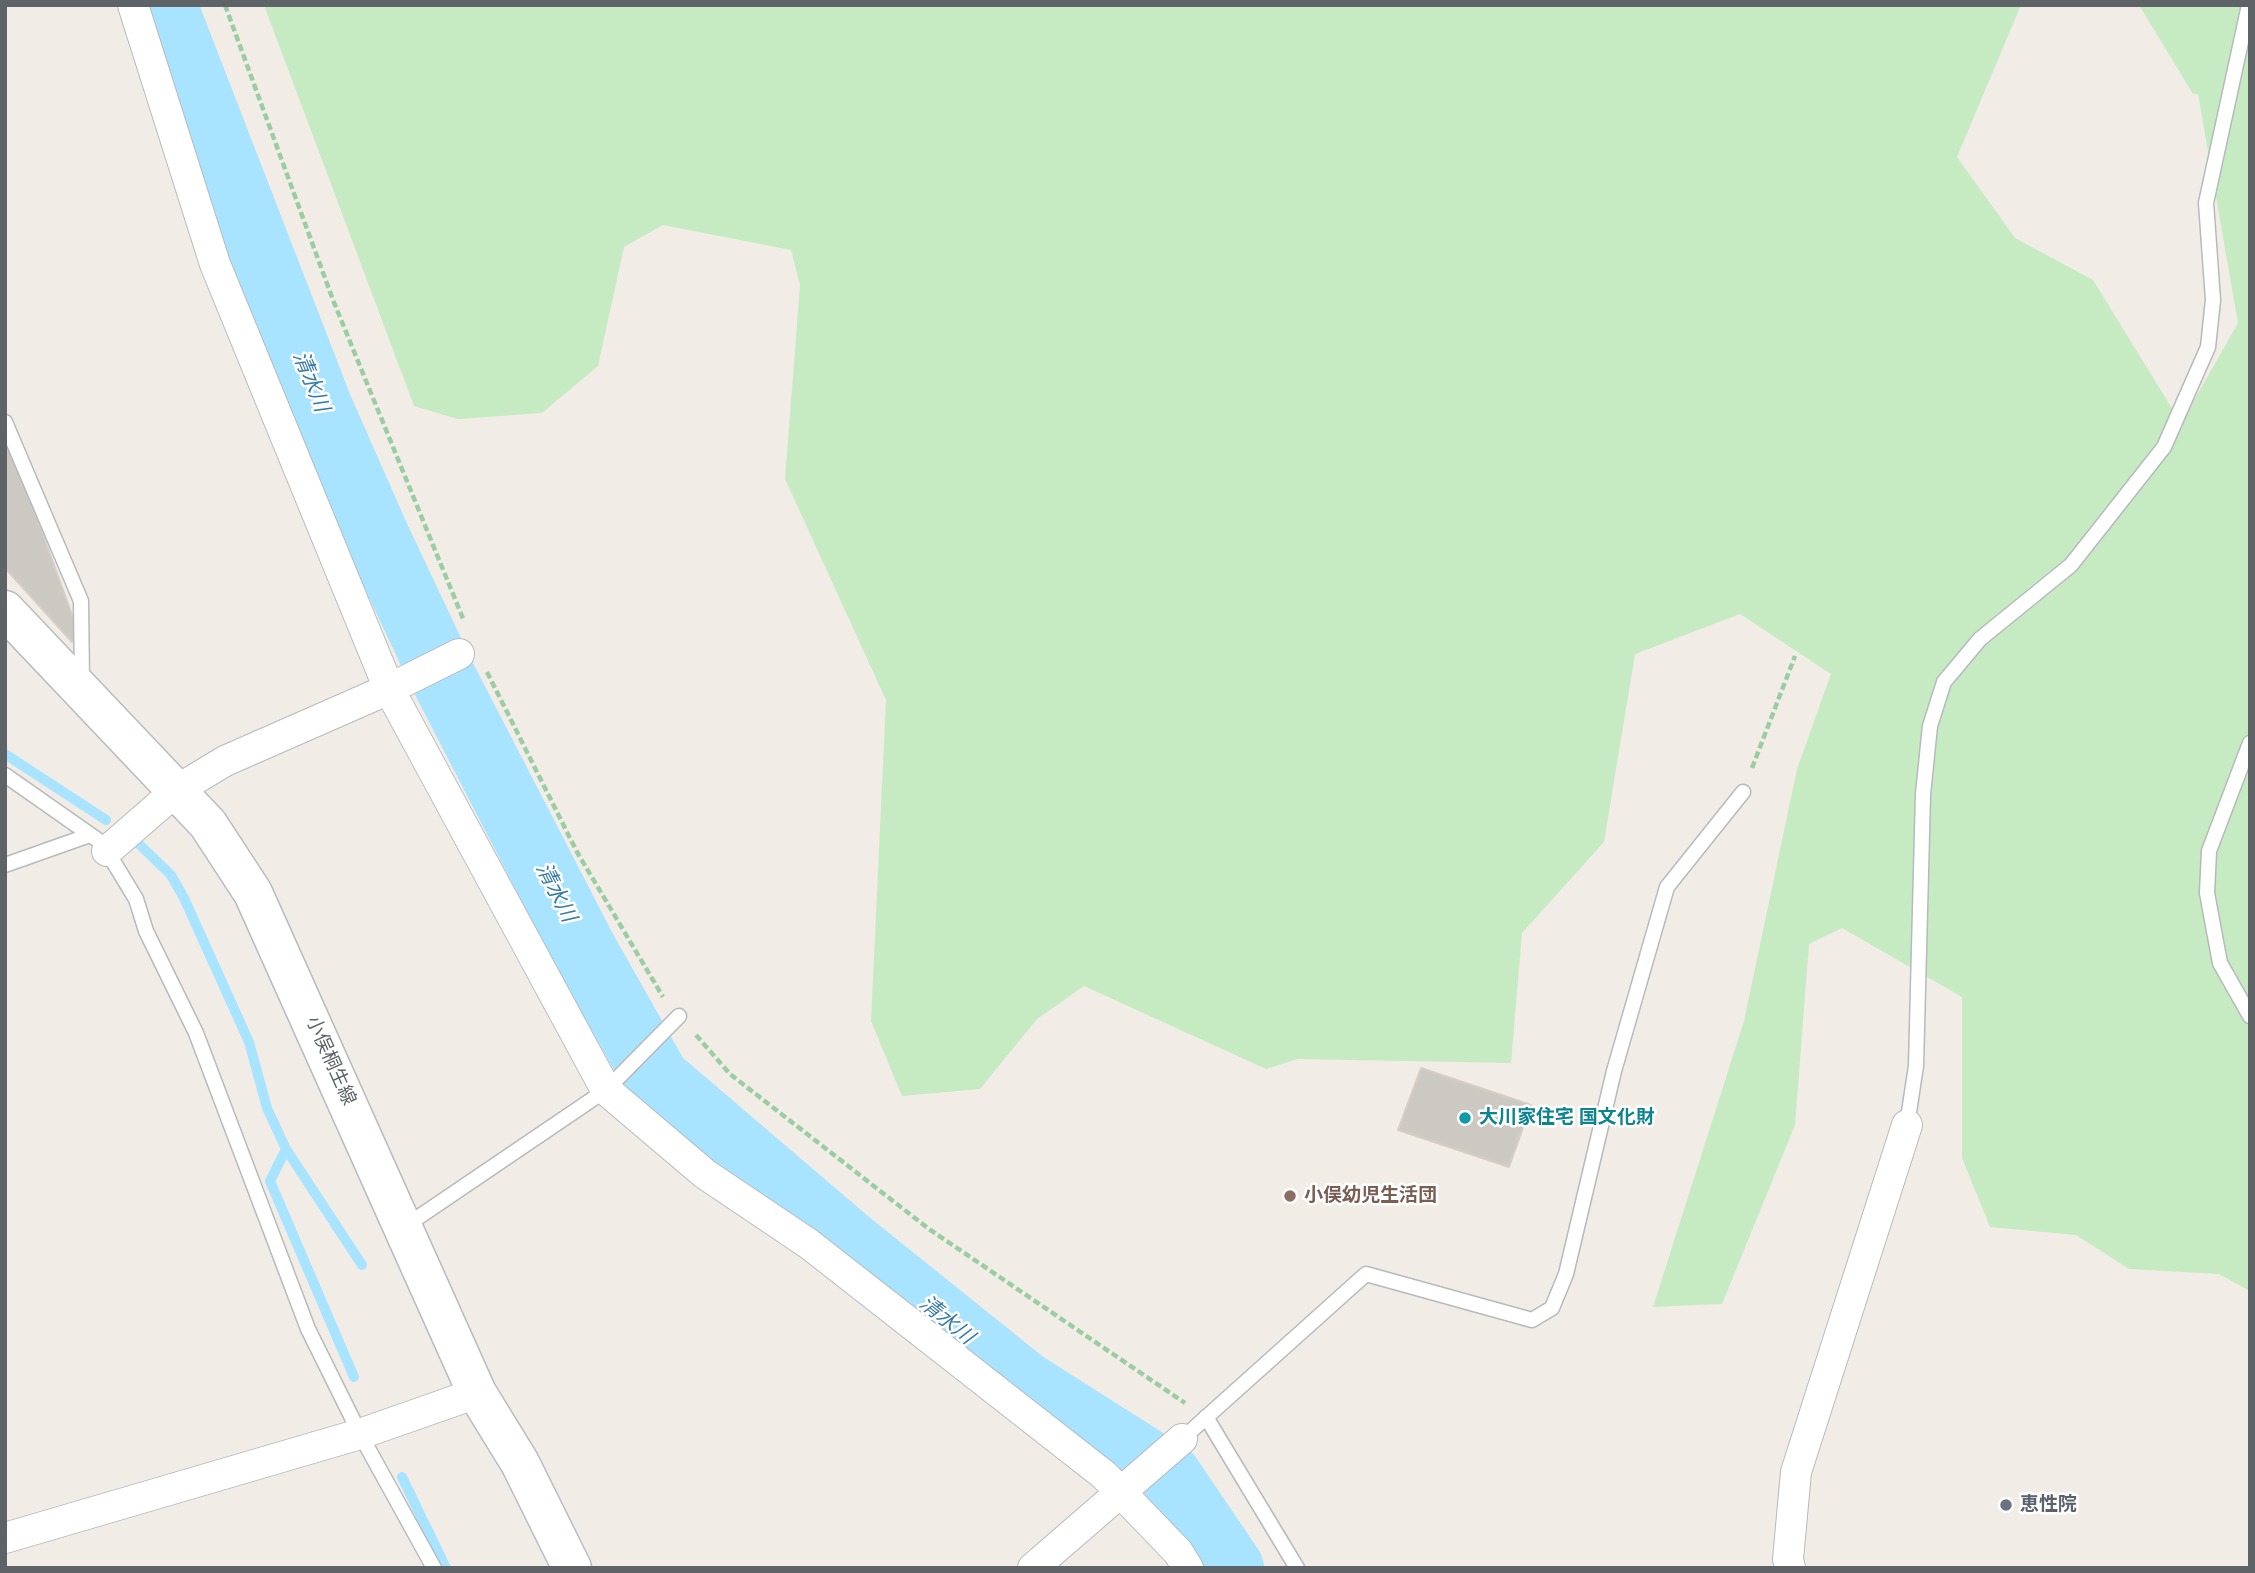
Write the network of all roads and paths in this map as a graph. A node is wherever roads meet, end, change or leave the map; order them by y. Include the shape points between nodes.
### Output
1 (133, 5) edge
2 (225, 5) edge
3 (2249, 5) edge
4 (5, 422) edge
5 (5, 610) edge
6 (466, 649) junction
7 (1794, 656) dead end
8 (398, 685) junction
9 (82, 690) junction
10 (2250, 743) edge
11 (5, 775) edge
12 (177, 790) junction
13 (1743, 792) joint
14 (99, 843) junction
15 (5, 865) edge
16 (679, 1016) junction
17 (2250, 1016) edge
18 (615, 1082) junction
19 (1907, 1125) joint
20 (403, 1228) junction
21 (477, 1392) junction
22 (1206, 1418) junction
23 (360, 1434) junction
24 (1182, 1439) joint
25 (1125, 1490) junction
26 (5, 1538) edge
27 (434, 1568) edge
28 (572, 1568) edge
29 (1033, 1568) edge
30 (1188, 1568) edge
31 (1297, 1568) edge
32 (1790, 1568) edge

1 - 8 street via 215,264
2 - 6 path
3 - 19 lane via 2206,203 2213,300 2208,347 2164,447 2071,565 1980,639 1944,681 1930,726 1923,794 1916,1066
4 - 9 lane via 81,601
5 - 9 main road, 小俣桐生線
6 - 8 street
6 - 16 path via 577,852 665,1001
7 - 13 path
8 - 12 street via 225,761
8 - 18 street
9 - 12 main road, 小俣桐生線
10 - 17 lane via 2209,851 2207,893 2220,963
11 - 14 lane
12 - 14 street
12 - 20 main road, 小俣桐生線 via 208,824 253,892
13 - 22 lane via 1667,887 1614,1071 1566,1274 1552,1308 1532,1320 1366,1274
14 - 15 lane
14 - 23 lane via 136,899 146,931 195,1033 308,1329
16 - 18 lane
16 - 22 path via 730,1074 929,1229
18 - 20 lane
18 - 25 street via 705,1174 820,1253
19 - 32 street via 1796,1472
20 - 21 main road, 小俣桐生線
21 - 23 street
21 - 28 main road, 小俣桐生線 via 520,1463
22 - 24 lane
22 - 31 lane
23 - 26 street
23 - 27 lane
24 - 25 street
25 - 29 street
25 - 30 street

